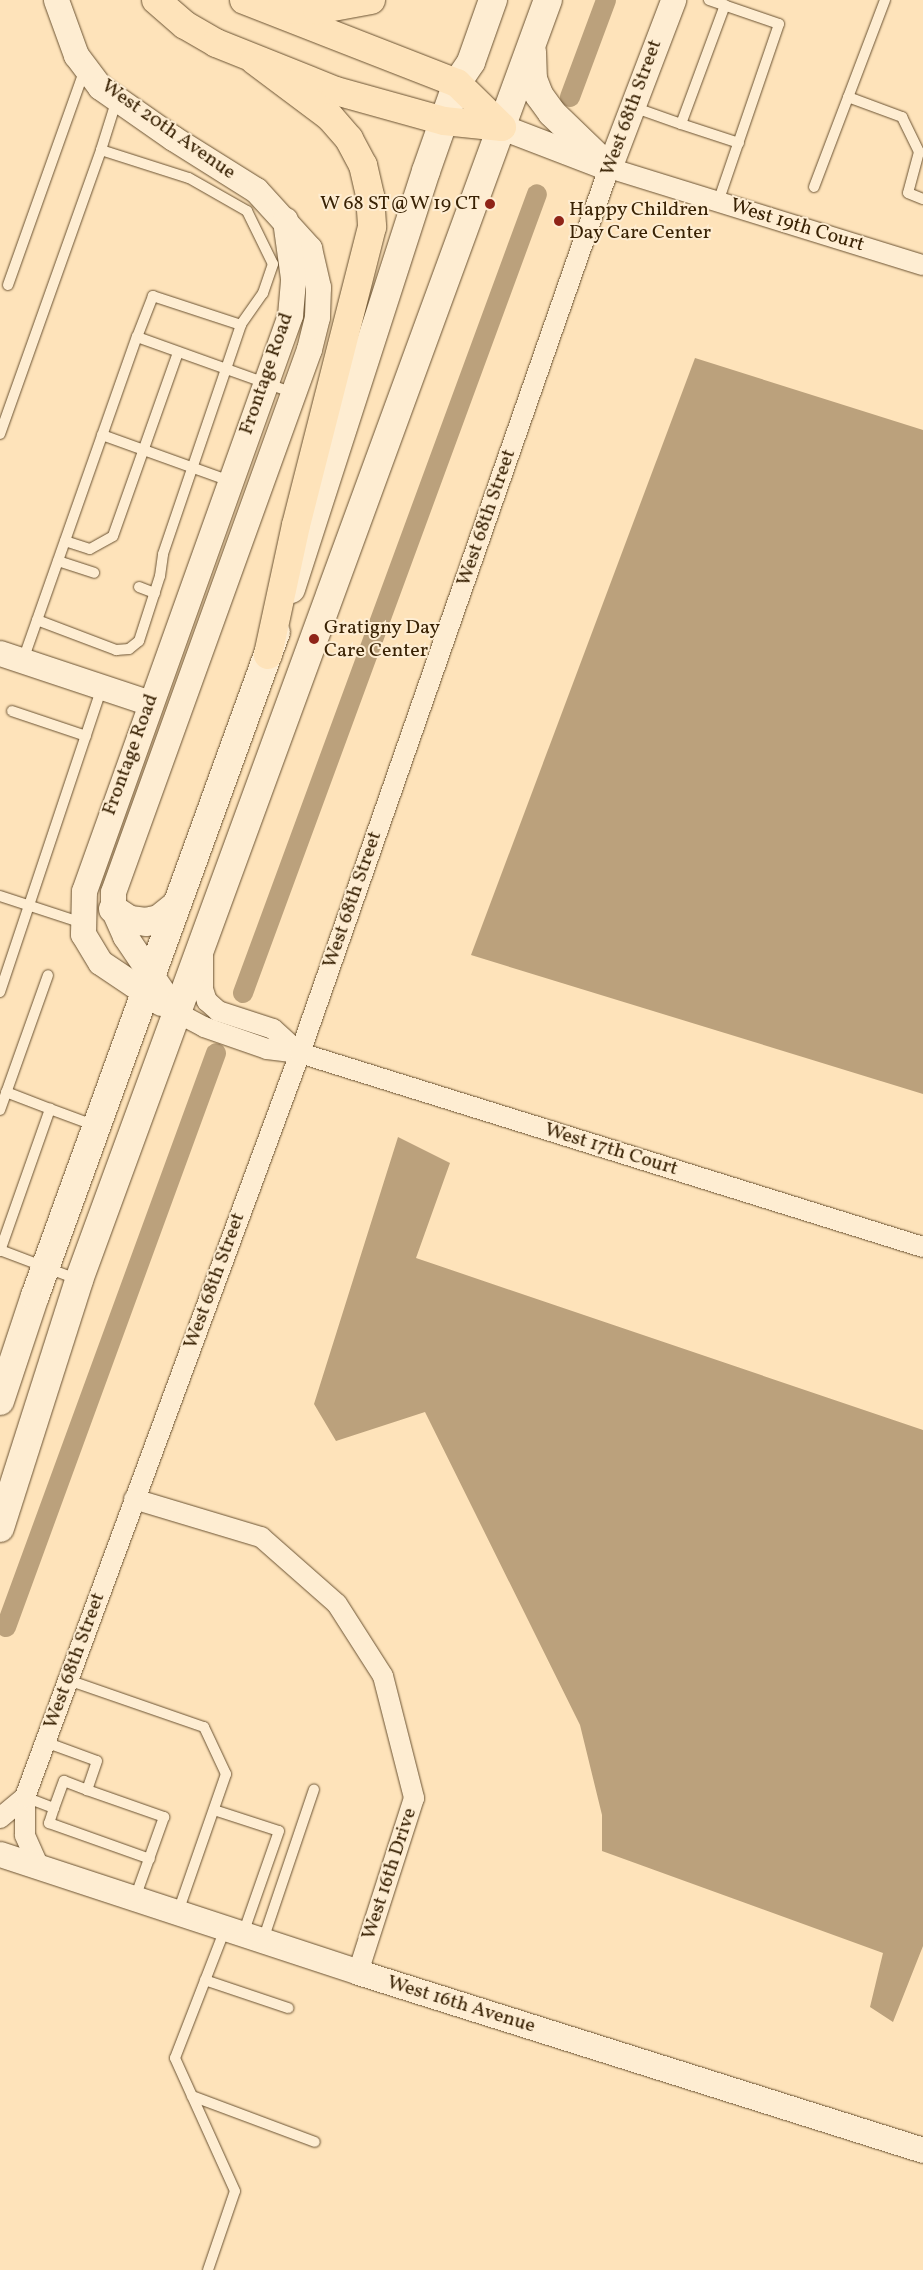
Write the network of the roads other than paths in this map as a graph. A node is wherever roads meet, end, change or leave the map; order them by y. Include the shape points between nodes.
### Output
1 (56, 0) edge
2 (156, 0) edge
3 (371, 0) edge
4 (473, 0) edge
5 (493, 0) edge
6 (548, 0) edge
7 (672, 0) edge
8 (709, 0) edge
9 (885, 0) edge
10 (255, 5) edge
11 (725, 5) junction
12 (532, 46) junction
13 (254, 60) junction
14 (86, 68) junction
15 (457, 83) junction
16 (848, 97) junction
17 (117, 99) junction
18 (632, 107) junction
19 (444, 121) junction
20 (681, 124) junction
21 (502, 127) junction
22 (739, 143) junction
23 (101, 150) junction
24 (609, 168) junction
25 (814, 187) dead end
26 (923, 199) edge
27 (718, 202) junction
28 (285, 220) junction
29 (923, 265) edge
30 (8, 285) dead end
31 (241, 324) junction
32 (136, 338) junction
33 (178, 352) junction
34 (228, 369) junction
35 (266, 383) junction
36 (292, 393) junction
37 (0, 434) edge
38 (102, 435) junction
39 (143, 450) junction
40 (194, 467) junction
41 (230, 481) junction
42 (65, 541) junction
43 (58, 561) junction
44 (94, 573) dead end
45 (139, 588) dead end
46 (155, 593) junction
47 (37, 620) junction
48 (0, 652) edge
49 (268, 654) junction
50 (23, 660) junction
51 (102, 687) junction
52 (150, 703) junction
53 (12, 711) dead end
54 (86, 736) junction
55 (163, 750) junction
56 (0, 896) edge
57 (176, 905) junction
58 (31, 906) junction
59 (113, 909) junction
60 (83, 929) junction
61 (204, 935) junction
62 (48, 975) dead end
63 (148, 984) junction
64 (0, 992) edge
65 (176, 1012) junction
66 (300, 1053) junction
67 (6, 1092) junction
68 (50, 1109) junction
69 (0, 1110) edge
70 (96, 1126) junction
71 (923, 1247) edge
72 (0, 1250) edge
73 (46, 1267) junction
74 (79, 1280) junction
75 (2, 1389) edge
76 (134, 1499) junction
77 (0, 1528) edge
78 (68, 1680) junction
79 (45, 1742) junction
80 (314, 1788) dead end
81 (86, 1790) junction
82 (25, 1797) junction
83 (54, 1808) junction
84 (214, 1810) junction
85 (0, 1818) edge
86 (0, 1854) edge
87 (150, 1858) junction
88 (39, 1866) junction
89 (135, 1898) junction
90 (178, 1913) junction
91 (243, 1934) junction
92 (358, 1972) junction
93 (205, 1980) junction
94 (288, 2008) dead end
95 (192, 2096) junction
96 (315, 2142) dead end
97 (923, 2150) edge
98 (208, 2270) edge

1 - 14 street, West 20th Avenue via 76,55
2 - 13 highway via 185,25
3 - 10 highway via 317,10
4 - 15 main road via 455,56
5 - 15 main road via 471,62
6 - 12 main road
7 - 18 street, West 68th Street
8 - 11 lane
9 - 16 lane
10 - 15 highway
11 - 20 lane
11 - 22 lane via 779,24
12 - 21 main road
12 - 24 main road via 533,79 539,95 552,113
13 - 19 highway via 336,91
13 - 49 highway via 330,117 349,139 363,165 372,227 296,525
14 - 17 street, West 20th Avenue via 100,87
14 - 30 lane
15 - 19 main road
15 - 21 highway
16 - 25 lane
16 - 26 lane via 902,117 919,152 908,193
17 - 23 lane
17 - 28 street, West 20th Avenue via 256,190
18 - 20 lane
18 - 24 street, West 68th Street
19 - 21 highway
19 - 49 main road via 312,529
20 - 22 lane
21 - 24 street, West 19th Court
21 - 61 main road
22 - 27 lane
23 - 31 lane via 189,178 247,211 273,264 263,293
23 - 37 lane
24 - 27 street, West 19th Court
24 - 66 street, West 68th Street
27 - 29 street, West 19th Court
28 - 35 street, Frontage Road via 294,278 290,315
28 - 36 street, Frontage Road via 309,248 318,287 317,317
31 - 32 lane via 153,296
31 - 34 lane
32 - 33 lane
32 - 38 lane
33 - 34 lane
33 - 39 lane
34 - 35 lane
34 - 40 lane
35 - 36 lane
35 - 41 street, Frontage Road
36 - 55 street, Frontage Road
38 - 39 lane
38 - 42 lane
39 - 40 lane
39 - 42 lane via 113,536 90,549
40 - 41 lane
40 - 46 lane via 163,554
41 - 52 street, Frontage Road
42 - 43 lane
43 - 44 lane
43 - 47 lane
45 - 46 lane
46 - 47 lane via 139,641 129,649 116,650
47 - 50 lane
48 - 50 street
49 - 57 main road
50 - 51 street
51 - 52 street
51 - 54 lane
52 - 55 street via 161,725
52 - 60 street, Frontage Road via 90,867 84,891
53 - 54 lane
54 - 58 lane
55 - 59 street, Frontage Road via 116,880
56 - 58 lane
57 - 59 main road via 159,919 146,922 130,920
57 - 63 main road
58 - 60 lane
58 - 64 lane
59 - 63 street
60 - 63 street via 100,962
61 - 65 main road
61 - 66 street, West 17th Court via 202,989 207,1001 218,1011 273,1030
62 - 67 lane
63 - 65 street
63 - 70 main road
65 - 66 street, West 17th Court via 204,1027 267,1049
65 - 74 main road
66 - 71 street, West 17th Court
66 - 76 street, West 68th Street
67 - 68 lane
67 - 69 lane
68 - 70 lane
68 - 72 lane
70 - 73 main road
72 - 73 lane
73 - 74 lane
73 - 75 main road
74 - 77 main road
76 - 78 street, West 68th Street
76 - 92 street, West 16th Drive via 261,1537 337,1604 383,1676 414,1798
78 - 79 street, West 68th Street
78 - 84 lane via 204,1727 226,1774
79 - 81 lane via 97,1761
79 - 82 street, West 68th Street
80 - 91 lane
81 - 83 lane via 64,1781
81 - 87 lane via 164,1817
82 - 83 lane
82 - 85 street, West 68th Street
82 - 88 street, West 68th Street via 26,1835
83 - 87 lane via 49,1823
84 - 90 lane
84 - 91 lane via 279,1831
86 - 88 street, West 16th Avenue
87 - 89 lane
88 - 89 street, West 16th Avenue
89 - 90 street, West 16th Avenue
90 - 91 street, West 16th Avenue
91 - 92 street, West 16th Avenue
91 - 93 lane
92 - 97 street, West 16th Avenue
93 - 94 lane
93 - 95 lane via 174,2058
95 - 96 lane
95 - 98 lane via 235,2191

